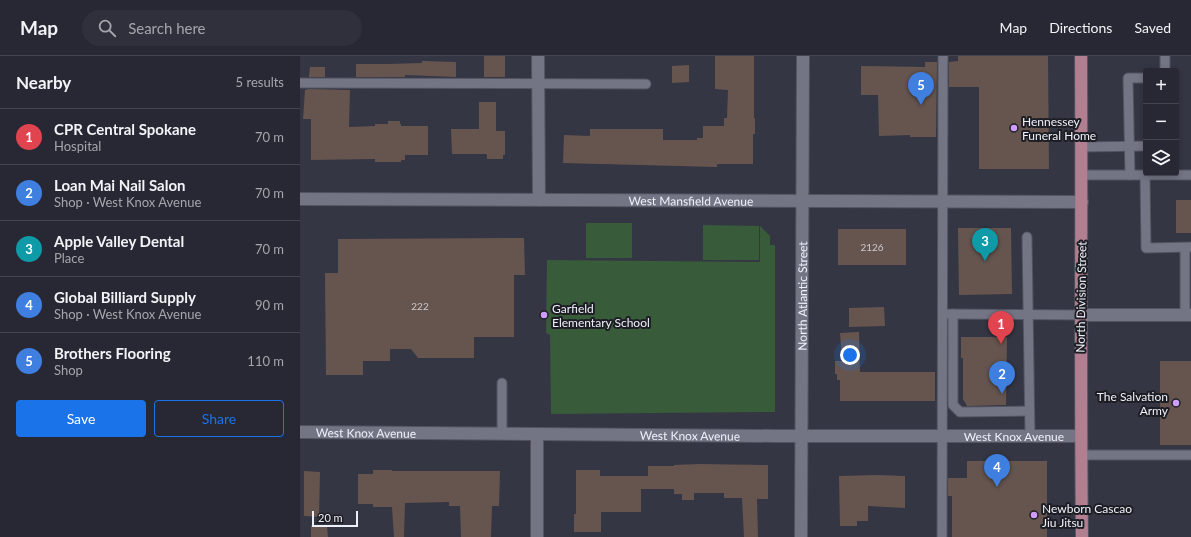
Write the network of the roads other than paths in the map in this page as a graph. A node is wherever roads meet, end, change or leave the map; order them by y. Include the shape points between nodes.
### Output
1 (538, 56) edge
2 (803, 56) edge
3 (943, 56) edge
4 (1081, 56) edge
5 (1165, 56) edge
6 (1165, 68) edge
7 (1143, 78) edge
8 (300, 83) edge
9 (538, 83) junction
10 (646, 84) dead end
11 (1129, 146) junction
12 (1143, 146) edge
13 (1082, 147) junction
14 (1130, 175) junction
15 (1143, 175) edge
16 (1179, 175) edge
17 (1191, 175) edge
18 (1082, 176) junction
19 (1145, 176) edge
20 (300, 199) edge
21 (539, 200) junction
22 (802, 201) junction
23 (943, 201) junction
24 (1082, 202) junction
25 (1027, 237) dead end
26 (1188, 248) edge
27 (948, 314) junction
28 (1027, 315) junction
29 (1080, 315) junction
30 (1188, 315) edge
31 (502, 383) dead end
32 (1029, 411) junction
33 (300, 432) edge
34 (502, 434) junction
35 (537, 434) junction
36 (801, 436) junction
37 (943, 436) junction
38 (1030, 436) junction
39 (1080, 436) junction
40 (1081, 455) junction
41 (1191, 455) edge
42 (537, 537) edge
43 (801, 537) edge
44 (942, 537) edge
45 (1082, 537) edge

1 - 9 street
2 - 22 street, North Atlantic Street
3 - 23 lane
4 - 13 main road, North Division Street
5 - 6 lane
7 - 11 lane via 1128,78
8 - 9 lane
9 - 10 lane
9 - 21 street
11 - 12 lane
11 - 13 lane
11 - 14 lane
13 - 18 main road, North Division Street
14 - 15 lane
14 - 18 lane
16 - 17 lane
18 - 24 main road, North Division Street
19 - 26 lane via 1146,248
20 - 21 street, West Mansfield Avenue
21 - 22 street, West Mansfield Avenue
22 - 23 street, West Mansfield Avenue
22 - 36 street, North Atlantic Street
23 - 24 street, West Mansfield Avenue
23 - 27 lane
24 - 29 main road, North Division Street
25 - 28 lane
26 - 30 lane
27 - 28 lane
27 - 32 lane via 953,405 960,412
27 - 37 lane
28 - 29 lane
28 - 32 lane
29 - 30 street
29 - 39 main road, North Division Street
31 - 34 lane
32 - 38 lane
33 - 34 street, West Knox Avenue
34 - 35 street, West Knox Avenue
35 - 36 street, West Knox Avenue
35 - 42 street
36 - 37 street, West Knox Avenue
36 - 43 street, North Atlantic Street
37 - 38 street, West Knox Avenue
37 - 44 lane
38 - 39 street, West Knox Avenue
39 - 40 main road, North Division Street
40 - 41 lane
40 - 45 main road, North Division Street

